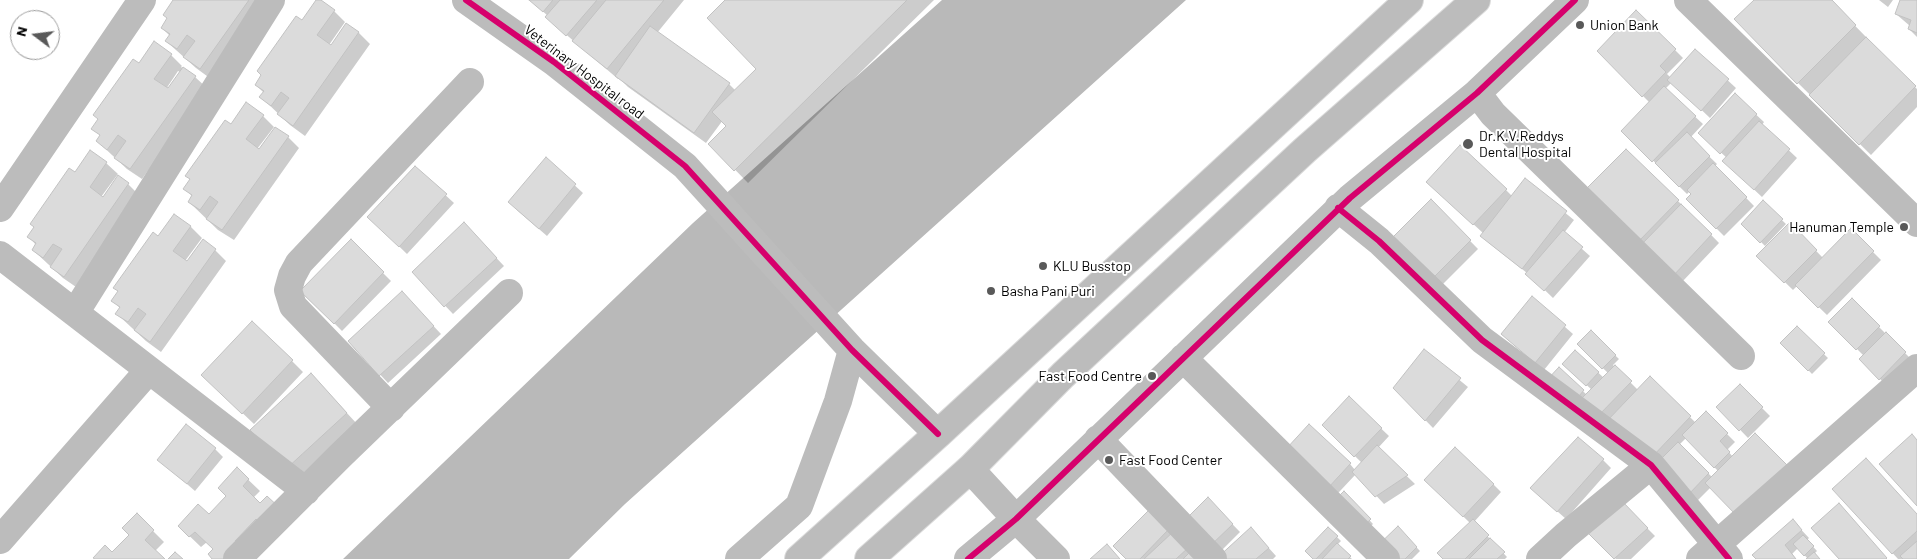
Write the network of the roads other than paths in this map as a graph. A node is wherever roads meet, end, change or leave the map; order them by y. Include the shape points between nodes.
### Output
1 (142, 0) edge
2 (271, 0) edge
3 (466, 0) edge
4 (1409, 0) edge
5 (1476, 0) edge
6 (1574, 0) edge
7 (1688, 0) edge
8 (470, 82) dead end
9 (1477, 93) junction
10 (0, 208) edge
11 (1338, 208) junction
12 (1917, 223) edge
13 (0, 255) edge
14 (509, 293) dead end
15 (75, 313) junction
16 (852, 350) junction
17 (1742, 356) dead end
18 (1184, 358) junction
19 (1917, 368) edge
20 (149, 370) junction
21 (391, 408) junction
22 (938, 434) junction
23 (1098, 439) junction
24 (1651, 465) junction
25 (970, 469) junction
26 (306, 491) junction
27 (1016, 519) junction
28 (0, 540) edge
29 (1715, 554) edge
30 (1054, 558) edge
31 (237, 559) edge
32 (739, 559) edge
33 (799, 559) edge
34 (869, 559) edge
35 (968, 559) edge
36 (1212, 559) edge
37 (1386, 559) edge
38 (1540, 559) edge

1 - 10 main road
2 - 15 main road
3 - 16 main road, Veterinary Hospital road via 554,62 685,166
4 - 22 main road
5 - 25 main road via 1305,150 1063,376
6 - 9 main road
7 - 12 main road
8 - 21 main road via 299,263 288,290 293,306
9 - 11 main road
9 - 17 main road via 1493,114
11 - 18 main road
11 - 24 main road via 1379,241 1482,340
13 - 15 main road
14 - 21 main road
15 - 20 main road
16 - 22 main road, Veterinary Hospital road
16 - 32 main road via 838,401 799,506
18 - 23 main road
18 - 37 main road
19 - 29 main road
20 - 26 main road
20 - 28 main road
21 - 26 main road
22 - 33 main road
23 - 27 main road
23 - 36 main road
24 - 29 main road
24 - 38 main road
25 - 27 main road
25 - 34 main road
26 - 31 main road
27 - 30 main road
27 - 35 main road

